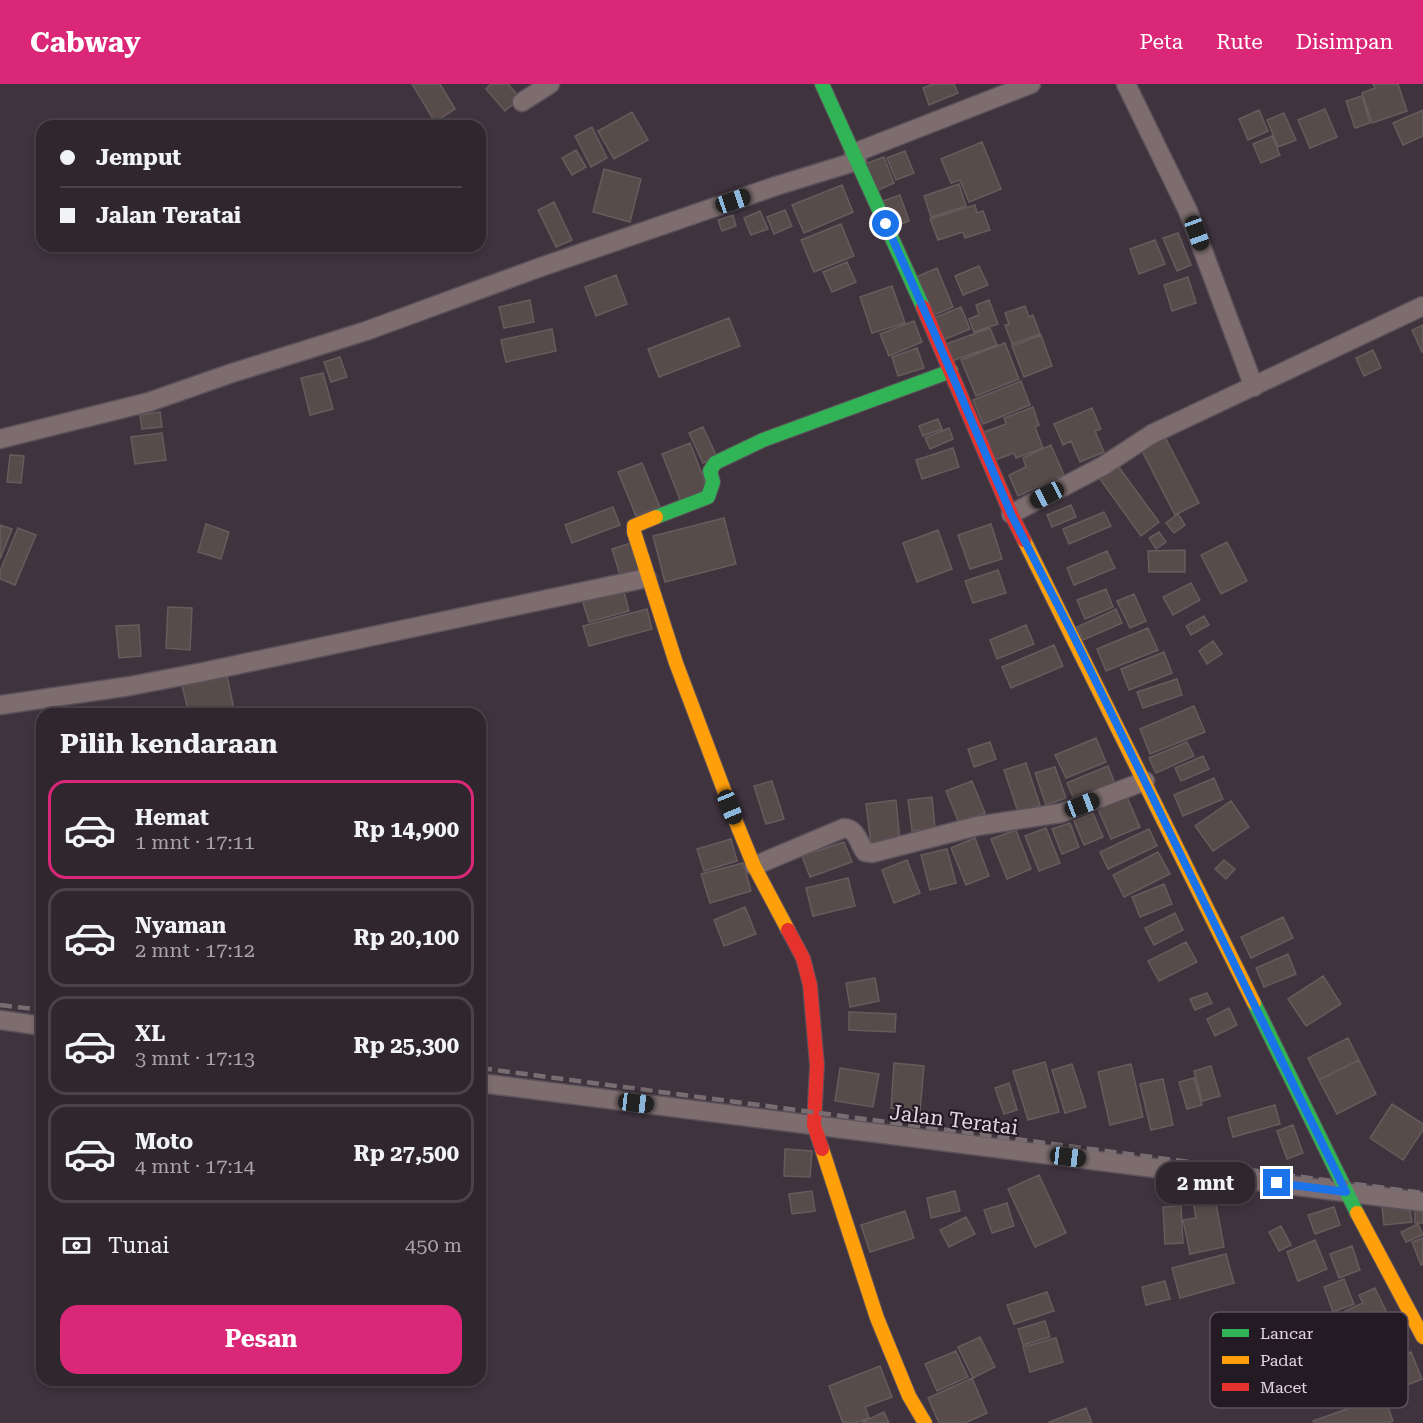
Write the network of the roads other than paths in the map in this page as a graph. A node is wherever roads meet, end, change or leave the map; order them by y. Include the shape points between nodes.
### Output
1 (550, 84) edge
2 (822, 84) edge
3 (1031, 84) edge
4 (1126, 84) edge
5 (522, 102) dead end
6 (856, 157) junction
7 (1423, 306) edge
8 (951, 370) junction
9 (1254, 387) junction
10 (0, 439) edge
11 (1011, 514) junction
12 (647, 578) junction
13 (0, 705) edge
14 (1145, 781) junction
15 (754, 866) junction
16 (0, 1020) edge
17 (36, 1025) edge
18 (486, 1084) edge
19 (814, 1125) junction
20 (1346, 1192) junction
21 (1423, 1202) edge
22 (1423, 1337) edge
23 (925, 1423) edge

1 - 5 street
2 - 6 street
3 - 6 street
4 - 9 street via 1188,212
6 - 8 street
6 - 10 street via 366,331 149,402
7 - 9 street
8 - 11 street
8 - 12 street via 763,440 715,463 710,471 713,482 708,497 634,526
9 - 11 street via 1152,435
11 - 14 street
12 - 13 street via 193,674
12 - 15 street
14 - 15 street via 1061,813 977,825 872,853 865,852 850,828 844,828
14 - 20 street
15 - 19 street via 798,947 810,985 817,1065
16 - 17 street
18 - 19 street, Jalan Teratai
19 - 20 street, Jalan Teratai
19 - 23 street via 877,1318 909,1396
20 - 21 street, Jalan Teratai
20 - 22 street

